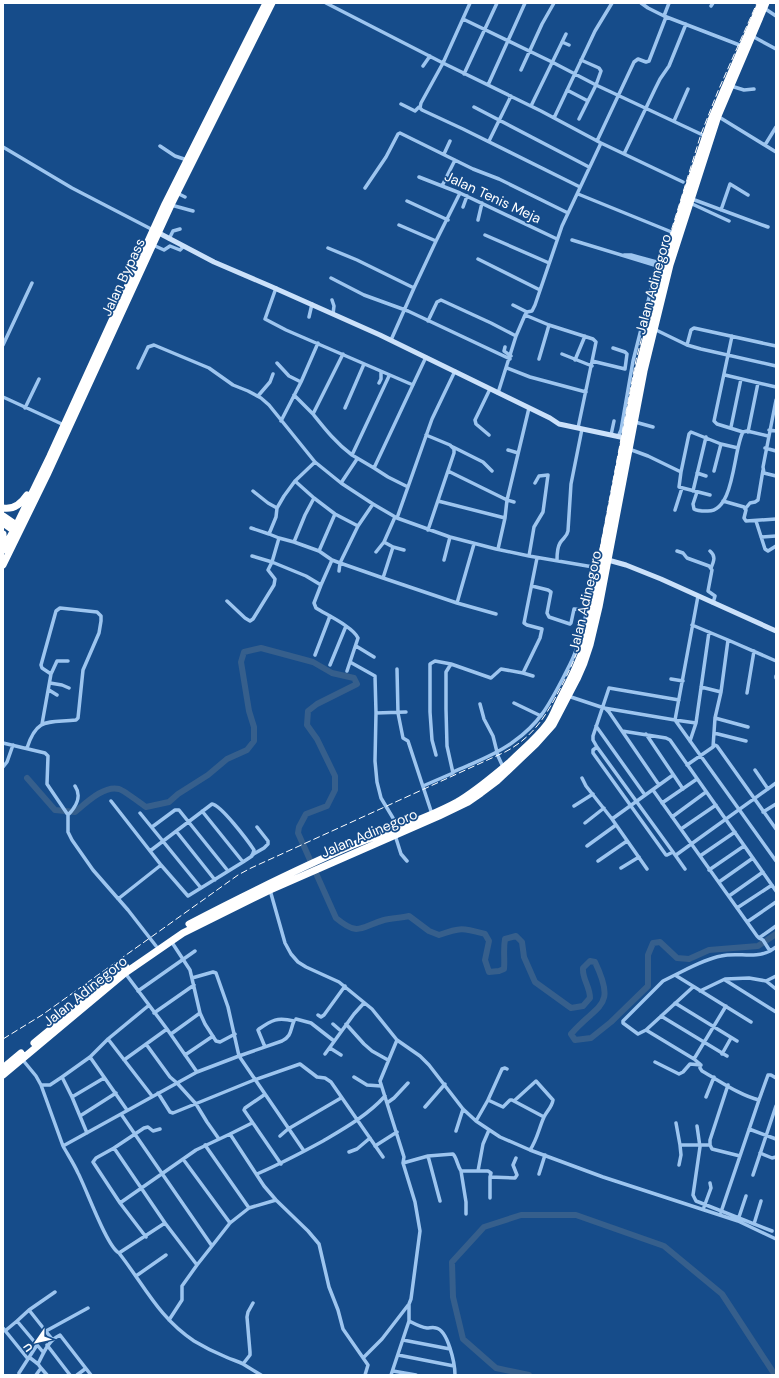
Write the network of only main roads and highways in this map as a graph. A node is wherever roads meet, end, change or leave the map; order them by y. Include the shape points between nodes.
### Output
1 (266, 3) edge
2 (272, 3) edge
3 (764, 5) edge
4 (253, 35) junction
5 (693, 180) junction
6 (690, 196) junction
7 (155, 232) junction
8 (80, 396) junction
9 (42, 471) junction
10 (3, 508) edge
11 (3, 516) edge
12 (3, 523) edge
13 (18, 530) junction
14 (3, 534) edge
15 (3, 543) edge
16 (3, 550) edge
17 (3, 565) edge
18 (593, 611) junction
19 (422, 821) junction
20 (302, 872) junction
21 (237, 902) junction
22 (3, 1068) edge
23 (3, 1075) edge

1 - 4 highway, Jalan Bypass
2 - 4 highway, Jalan Bypass
3 - 5 highway
3 - 5 highway via 742,46 705,136
4 - 7 highway, Jalan Bypass via 177,193
4 - 7 highway, Jalan Bypass via 187,160
5 - 6 highway
6 - 18 highway, Jalan Adinegoro via 644,371 608,560
6 - 18 highway via 662,266 621,438 598,567
7 - 8 highway, Jalan Bypass
7 - 8 highway, Jalan Bypass via 152,244
8 - 9 highway, Jalan Bypass
8 - 13 highway, Jalan Bypass
9 - 10 highway via 23,502 8,509
9 - 13 highway, Jalan Bypass
11 - 13 highway
12 - 13 highway
13 - 16 highway, Jalan Bypass
13 - 17 highway, Jalan Bypass
14 - 15 highway
18 - 19 highway via 579,661 549,721 539,734 474,791
18 - 19 highway, Jalan Adinegoro via 590,645 584,663 553,725 497,780 468,802
19 - 20 highway, Jalan Adinegoro
20 - 21 highway, Jalan Adinegoro
20 - 21 highway, Jalan Adinegoro via 270,890
21 - 22 highway, Jalan Adinegoro via 185,927 117,973
21 - 23 highway, Jalan Adinegoro via 171,941 125,974

